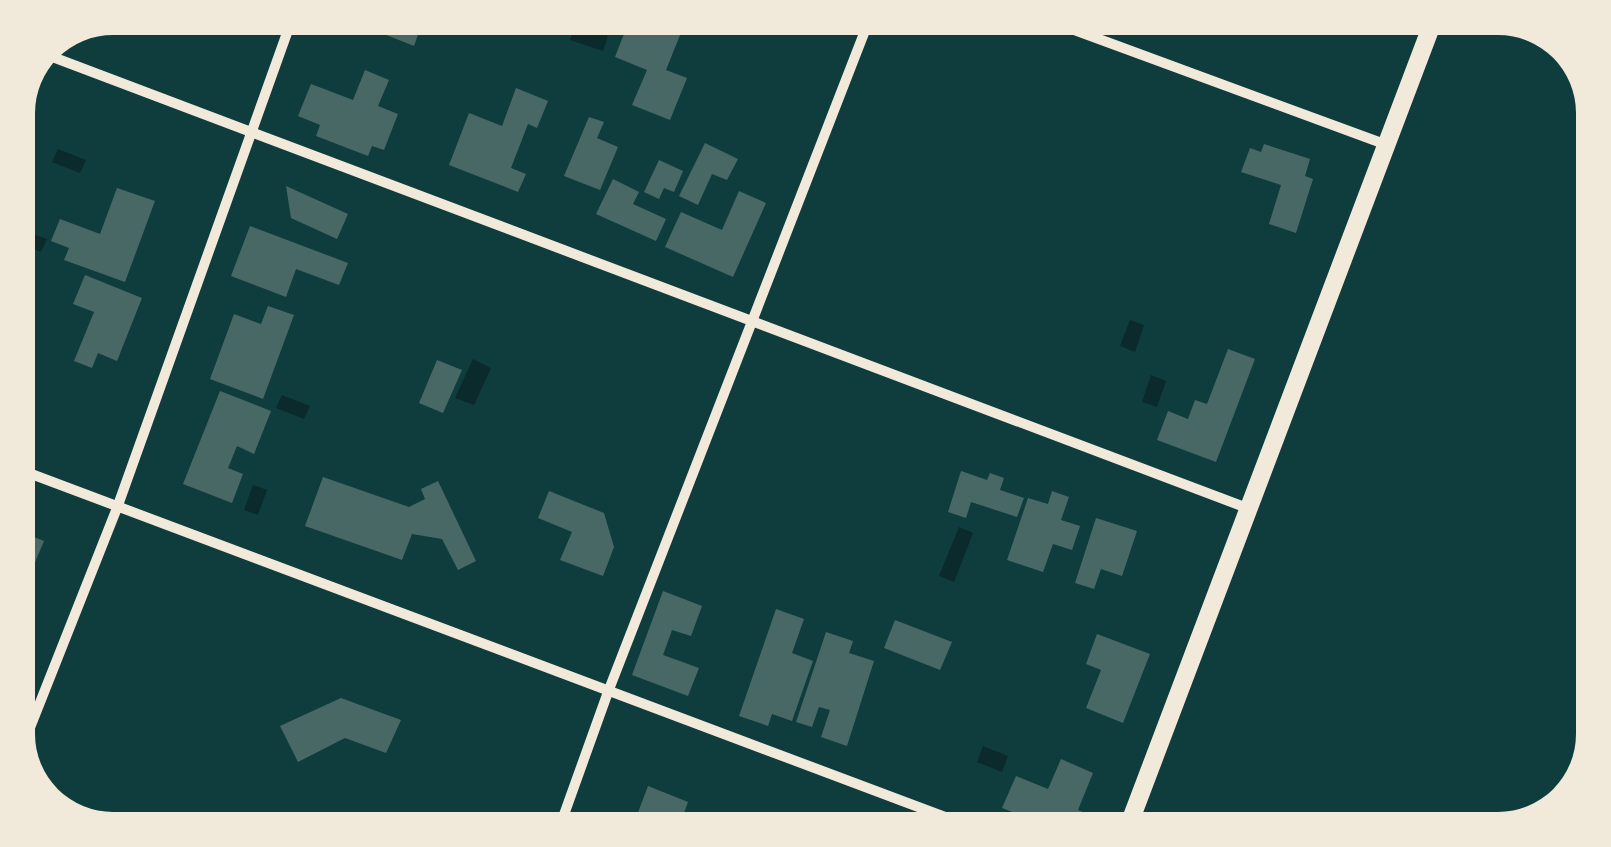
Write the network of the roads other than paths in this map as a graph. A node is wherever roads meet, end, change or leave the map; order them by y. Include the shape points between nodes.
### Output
1 (286, 35) edge
2 (863, 35) edge
3 (1088, 35) edge
4 (1428, 35) edge
5 (57, 59) edge
6 (249, 130) junction
7 (1387, 145) junction
8 (752, 321) junction
9 (35, 477) edge
10 (117, 508) junction
11 (1247, 508) junction
12 (608, 692) junction
13 (35, 715) edge
14 (565, 812) edge
15 (932, 812) edge
16 (1134, 812) edge

1 - 6 street
2 - 8 street
3 - 7 street
4 - 7 street
5 - 6 street
6 - 8 street
6 - 10 street
7 - 11 street
8 - 11 street
8 - 12 street
9 - 10 street
10 - 12 street
10 - 13 street
11 - 16 street
12 - 14 street
12 - 15 street

